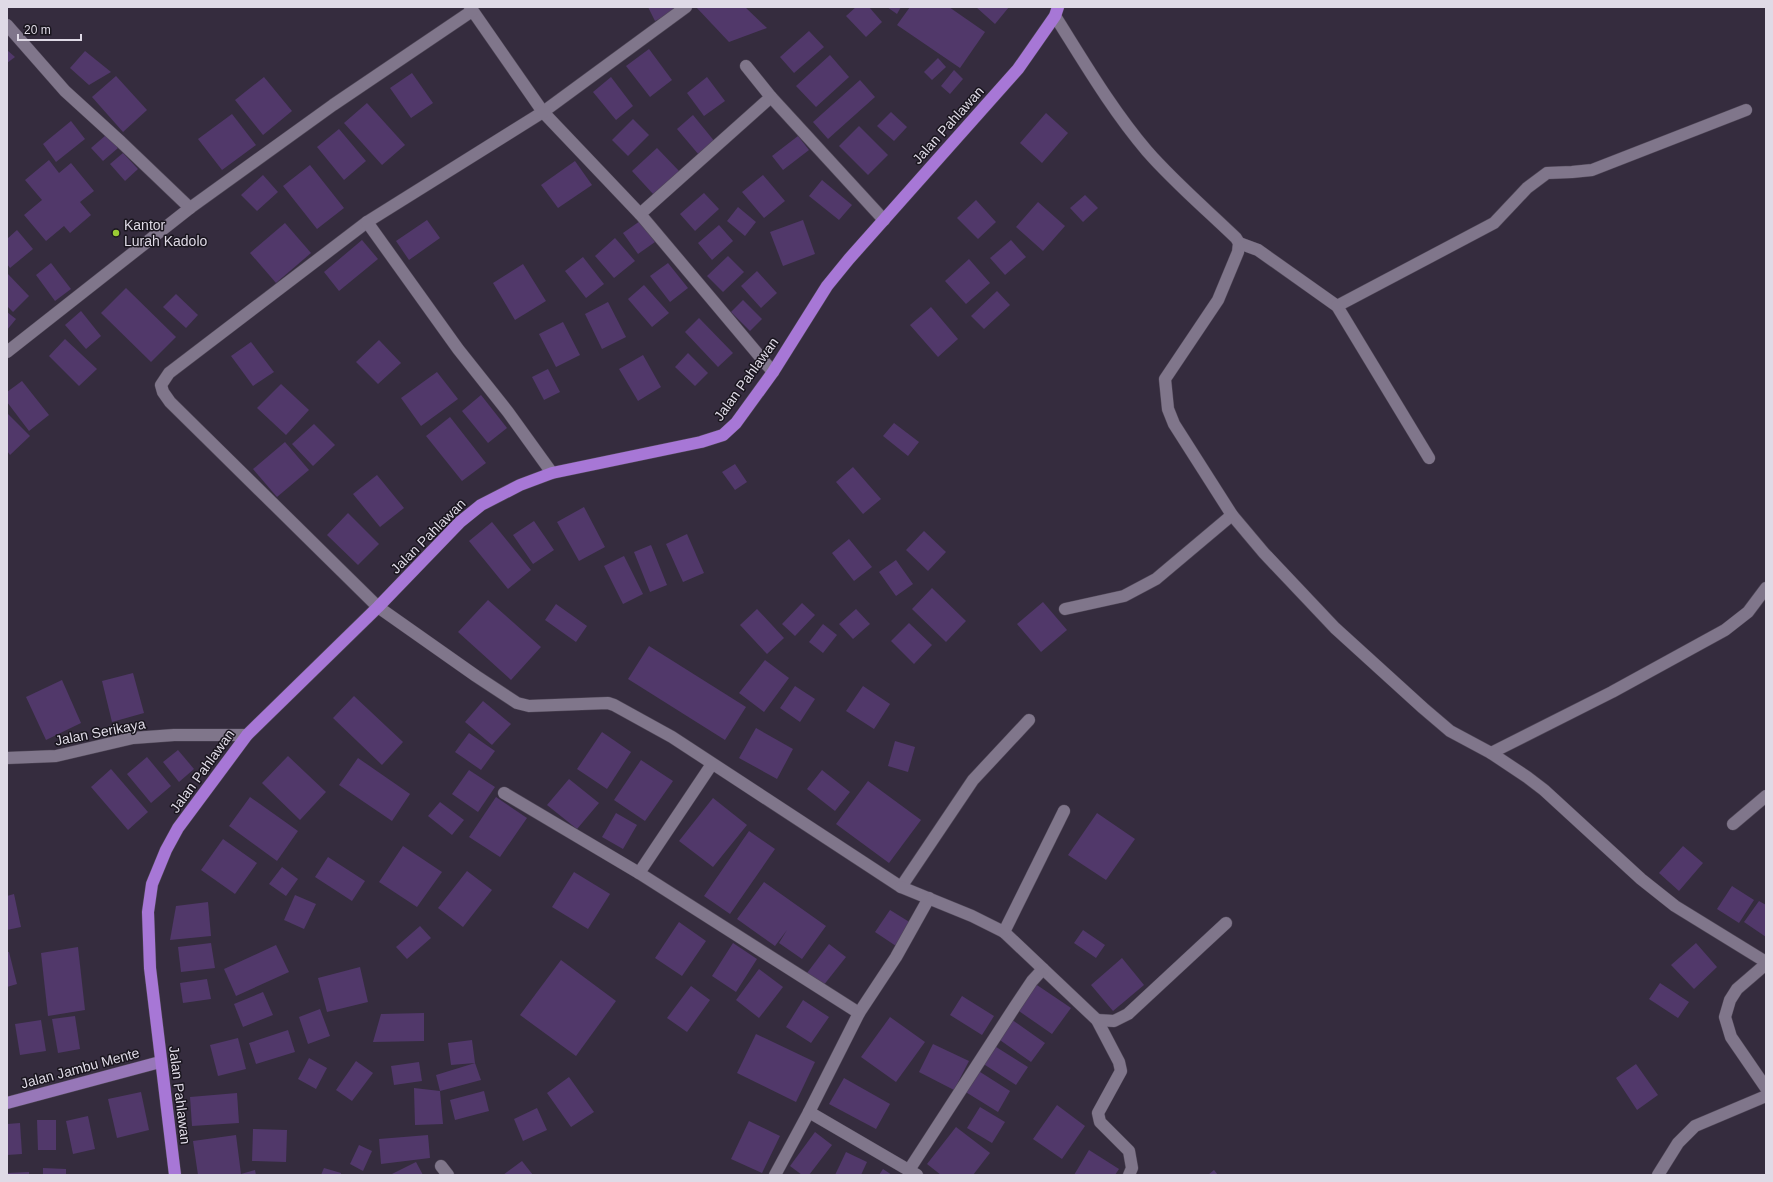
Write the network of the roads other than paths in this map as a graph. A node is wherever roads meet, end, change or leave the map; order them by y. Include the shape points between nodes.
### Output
1 (686, 7) edge
2 (471, 9) edge
3 (1057, 11) edge
4 (7, 25) edge
5 (746, 66) dead end
6 (771, 97) junction
7 (1746, 110) dead end
8 (543, 112) junction
9 (190, 208) junction
10 (640, 214) junction
11 (884, 220) junction
12 (367, 222) junction
13 (1240, 243) junction
14 (1337, 306) junction
15 (7, 352) edge
16 (773, 372) junction
17 (1428, 458) dead end
18 (552, 473) junction
19 (1232, 515) junction
20 (1766, 588) edge
21 (378, 607) junction
22 (1065, 610) dead end
23 (1029, 720) dead end
24 (247, 734) junction
25 (1491, 753) junction
26 (7, 758) edge
27 (712, 764) junction
28 (504, 793) dead end
29 (1766, 796) edge
30 (1064, 811) dead end
31 (1733, 824) dead end
32 (639, 873) junction
33 (901, 887) junction
34 (929, 898) junction
35 (1226, 923) dead end
36 (1004, 932) junction
37 (1766, 963) edge
38 (1043, 969) junction
39 (859, 1013) junction
40 (1097, 1020) junction
41 (160, 1062) junction
42 (1766, 1088) edge
43 (1766, 1096) edge
44 (7, 1103) edge
45 (809, 1112) junction
46 (913, 1172) edge
47 (175, 1175) edge
48 (775, 1175) edge
49 (1129, 1175) edge
50 (1658, 1175) edge

1 - 8 street
2 - 8 street
2 - 9 street
3 - 11 highway, Jalan Pahlawan via 1018,70
3 - 13 street via 1122,120 1162,168
4 - 9 street via 65,91
5 - 6 street
6 - 10 street
6 - 11 street
7 - 14 street via 1592,170 1547,172 1527,188 1494,223
8 - 10 street
8 - 12 street
9 - 15 street
10 - 16 street
11 - 16 highway, Jalan Pahlawan via 827,286
12 - 18 street via 458,349
12 - 21 street via 169,373 161,385 170,402
13 - 14 street via 1258,250
13 - 19 street via 1218,300 1165,379 1168,409 1174,424
14 - 17 street
16 - 18 highway, Jalan Pahlawan via 736,423 714,439
18 - 21 highway, Jalan Pahlawan via 481,504 460,522
19 - 22 street via 1156,579 1124,596
19 - 25 street via 1335,628 1450,731
20 - 25 street via 1748,612 1725,630 1612,692
21 - 24 highway, Jalan Pahlawan
21 - 27 street via 517,703 529,706 608,703 672,737
23 - 33 street via 973,780
24 - 26 street, Jalan Serikaya via 133,738 56,756
24 - 41 highway, Jalan Pahlawan via 178,828 152,884 148,912 150,968
25 - 37 street via 1544,790 1641,879 1675,906
27 - 32 street
27 - 33 street
28 - 32 street
29 - 31 street
30 - 36 street
32 - 39 street
33 - 34 street
34 - 36 street
34 - 39 street via 896,957
35 - 40 street via 1128,1014 1114,1021
36 - 38 street
37 - 42 street via 1737,989 1730,1000 1726,1017 1730,1037
38 - 40 street
38 - 46 street via 998,1031
39 - 45 street
40 - 49 street via 1119,1062 1121,1072 1098,1113 1100,1122 1129,1151 1132,1168
41 - 44 main road, Jalan Jambu Mente
41 - 47 highway, Jalan Pahlawan
43 - 50 street via 1695,1126 1678,1143
45 - 46 street
45 - 48 street

